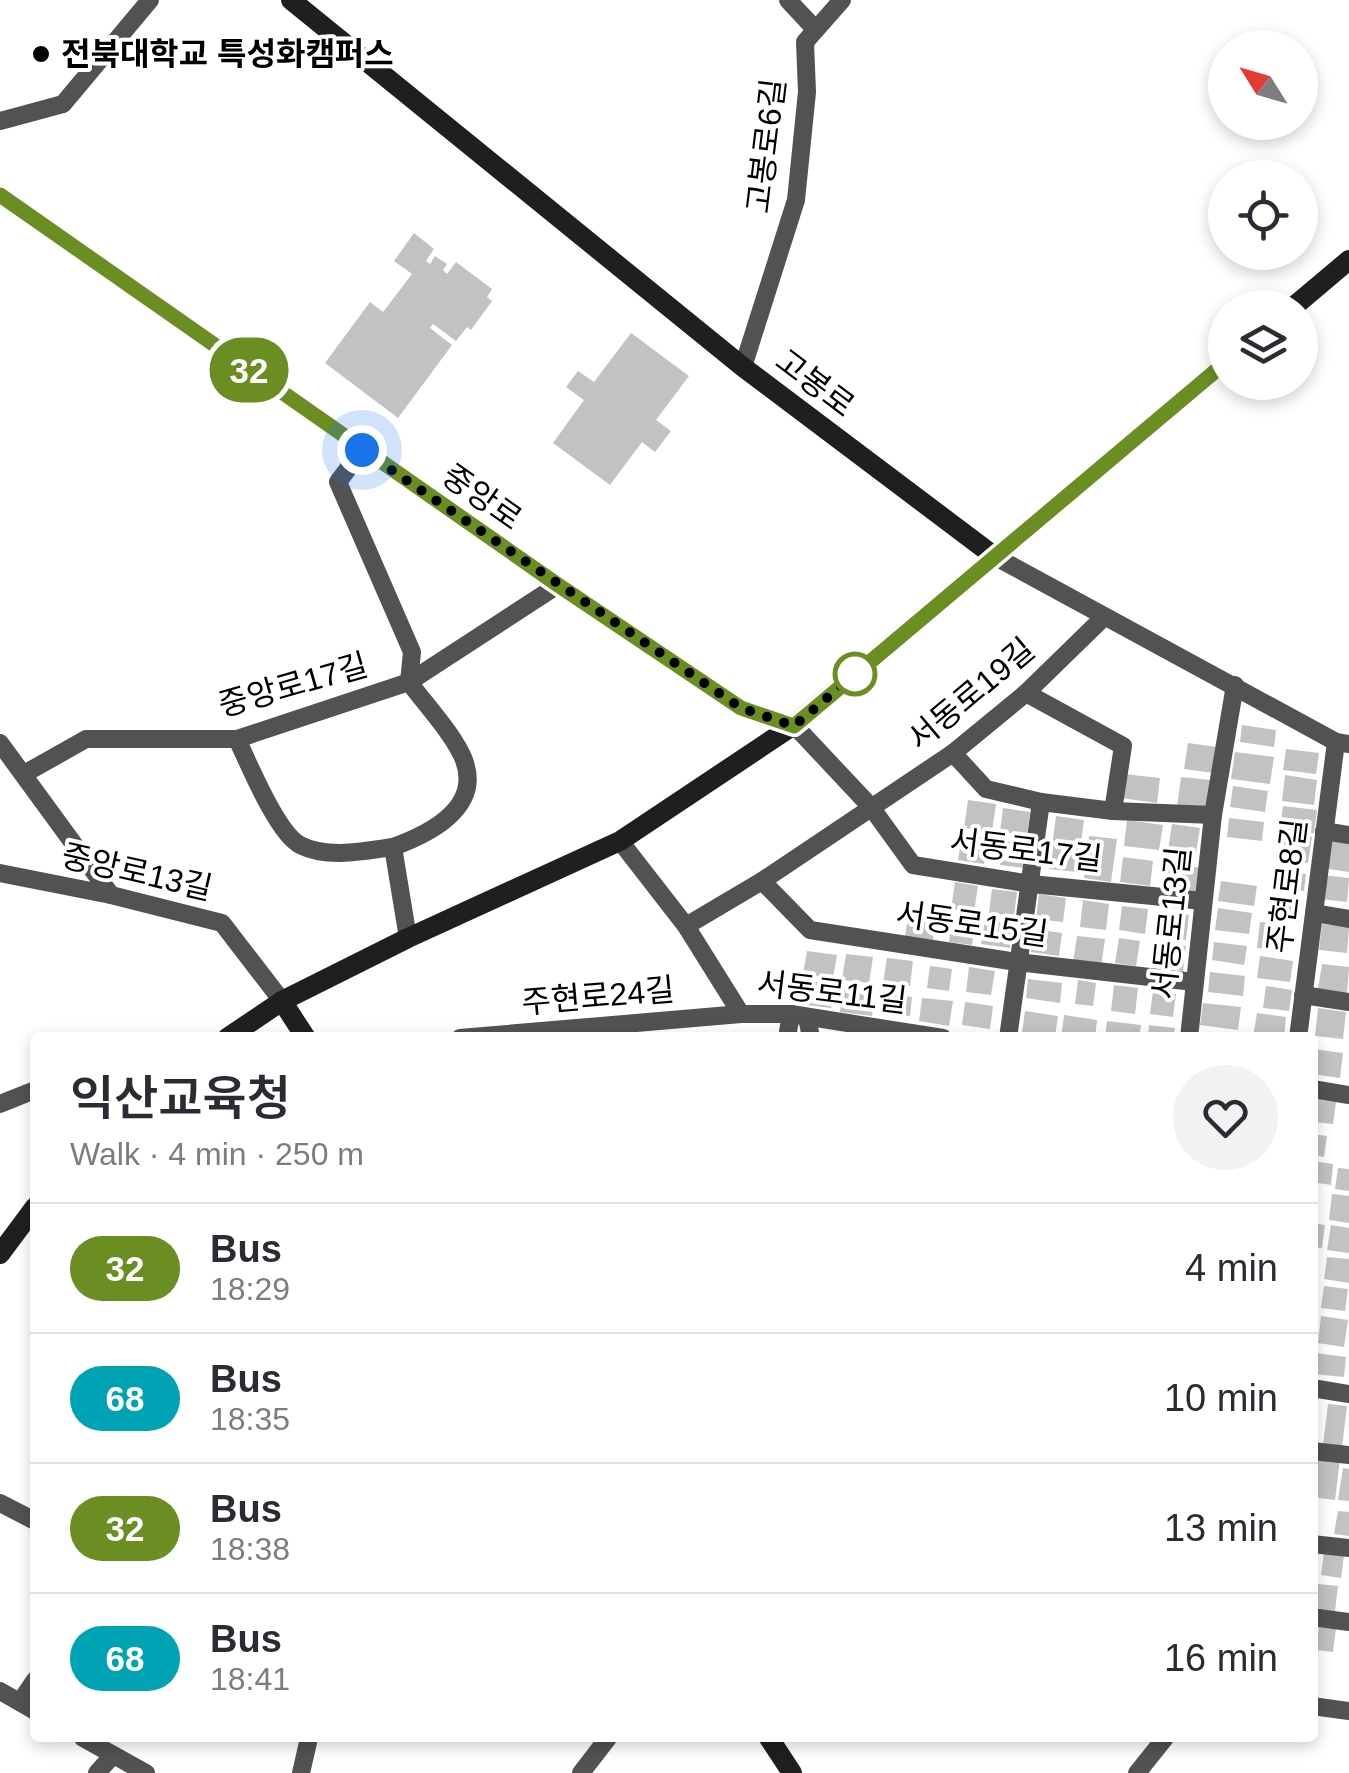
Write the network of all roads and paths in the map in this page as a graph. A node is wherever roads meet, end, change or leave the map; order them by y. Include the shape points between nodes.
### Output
1 (150, 0) edge
2 (291, 0) edge
3 (788, 0) edge
4 (842, 0) edge
5 (815, 29) junction
6 (0, 121) edge
7 (0, 195) edge
8 (1349, 260) edge
9 (1313, 290) edge
10 (743, 367) junction
11 (1208, 377) edge
12 (362, 450) junction
13 (994, 556) junction
14 (558, 585) junction
15 (1102, 618) junction
16 (409, 682) junction
17 (1235, 685) junction
18 (1026, 693) junction
19 (794, 726) junction
20 (237, 739) junction
21 (0, 743) edge
22 (1343, 743) edge
23 (953, 753) junction
24 (24, 774) junction
25 (1041, 802) junction
26 (871, 807) junction
27 (1113, 810) junction
28 (1213, 815) junction
29 (1324, 831) junction
30 (1349, 835) edge
31 (620, 842) junction
32 (393, 847) junction
33 (0, 873) edge
34 (762, 881) junction
35 (1031, 884) junction
36 (111, 895) junction
37 (1203, 901) junction
38 (1314, 914) junction
39 (1349, 919) edge
40 (686, 926) junction
41 (408, 938) junction
42 (1017, 962) junction
43 (1194, 982) junction
44 (1303, 995) junction
45 (282, 1001) junction
46 (1349, 1002) edge
47 (741, 1014) junction
48 (799, 1016) junction
49 (236, 1032) edge
50 (302, 1032) edge
51 (530, 1032) edge
52 (790, 1032) edge
53 (808, 1032) edge
54 (904, 1032) edge
55 (1009, 1032) edge
56 (1190, 1032) edge
57 (1299, 1032) edge
58 (1318, 1090) edge
59 (30, 1092) edge
60 (1349, 1094) edge
61 (0, 1104) edge
62 (30, 1213) edge
63 (0, 1254) edge
64 (1318, 1389) edge
65 (1349, 1394) edge
66 (1318, 1451) edge
67 (1349, 1456) edge
68 (0, 1502) edge
69 (30, 1518) edge
70 (1318, 1545) edge
71 (1349, 1548) edge
72 (1318, 1618) edge
73 (1349, 1622) edge
74 (0, 1691) edge
75 (28, 1706) edge
76 (1318, 1707) edge
77 (1349, 1711) edge
78 (91, 1742) edge
79 (309, 1742) edge
80 (605, 1742) edge
81 (772, 1742) edge
82 (1162, 1742) edge
83 (114, 1754) junction
84 (97, 1773) edge
85 (146, 1773) edge
86 (301, 1773) edge
87 (581, 1773) edge
88 (792, 1773) edge
89 (1137, 1773) edge

1 - 6 street via 63,104
2 - 10 street, 고봉로
3 - 5 street
4 - 5 street
5 - 10 street, 고봉로6길 via 804,42 796,200
7 - 12 street, 중앙로
8 - 9 street
10 - 13 street, 고봉로
11 - 13 street
12 - 14 street, 중앙로
12 - 16 street via 338,482 412,652
13 - 15 street, 고봉로
13 - 19 street
14 - 16 street, 중앙로17길
14 - 19 street, 중앙로 via 741,708
15 - 17 street, 고봉로
15 - 18 street, 서동로19길
16 - 20 street, 중앙로17길
16 - 32 street via 464,758 466,786 449,818
17 - 22 street, 고봉로
17 - 28 street, 서동로13길
18 - 23 street, 서동로19길
18 - 27 street via 1123,746
19 - 26 street
19 - 31 street
20 - 24 street, 중앙로17길 via 86,739
20 - 32 street via 279,822 299,845 328,852
21 - 24 street
22 - 29 street, 주현로8길
23 - 25 street, 서동로13길 via 986,790
23 - 26 street, 서동로19길
24 - 36 street
25 - 27 street, 서동로13길
25 - 35 street
26 - 34 street, 서동로19길
26 - 35 street, 서동로17길 via 912,865
27 - 28 street, 서동로13길
28 - 37 street, 서동로13길
29 - 30 street
29 - 38 street, 주현로8길
31 - 40 street, 서동로11길
31 - 41 street
32 - 41 street
33 - 36 street, 중앙로13길
34 - 40 street, 서동로19길
34 - 42 street, 서동로15길 via 810,930
35 - 37 street, 서동로17길
35 - 42 street
36 - 45 street, 중앙로13길 via 222,923
37 - 43 street, 서동로13길
38 - 39 street
38 - 44 street, 주현로8길
40 - 47 street, 서동로11길
41 - 45 street
42 - 43 street, 서동로15길
42 - 55 street
43 - 56 street, 서동로13길
44 - 46 street
44 - 57 street, 주현로8길
45 - 49 street
45 - 50 street
47 - 48 street, 서동로11길
47 - 51 street, 주현로24길
48 - 52 street
48 - 53 street
48 - 54 street, 서동로11길
58 - 60 street
59 - 61 street
62 - 63 street
64 - 65 street
66 - 67 street
68 - 69 street
70 - 71 street
72 - 73 street
74 - 75 street
76 - 77 street
78 - 83 street
79 - 86 street
80 - 87 street
81 - 88 street
82 - 89 street
83 - 84 street
83 - 85 street

